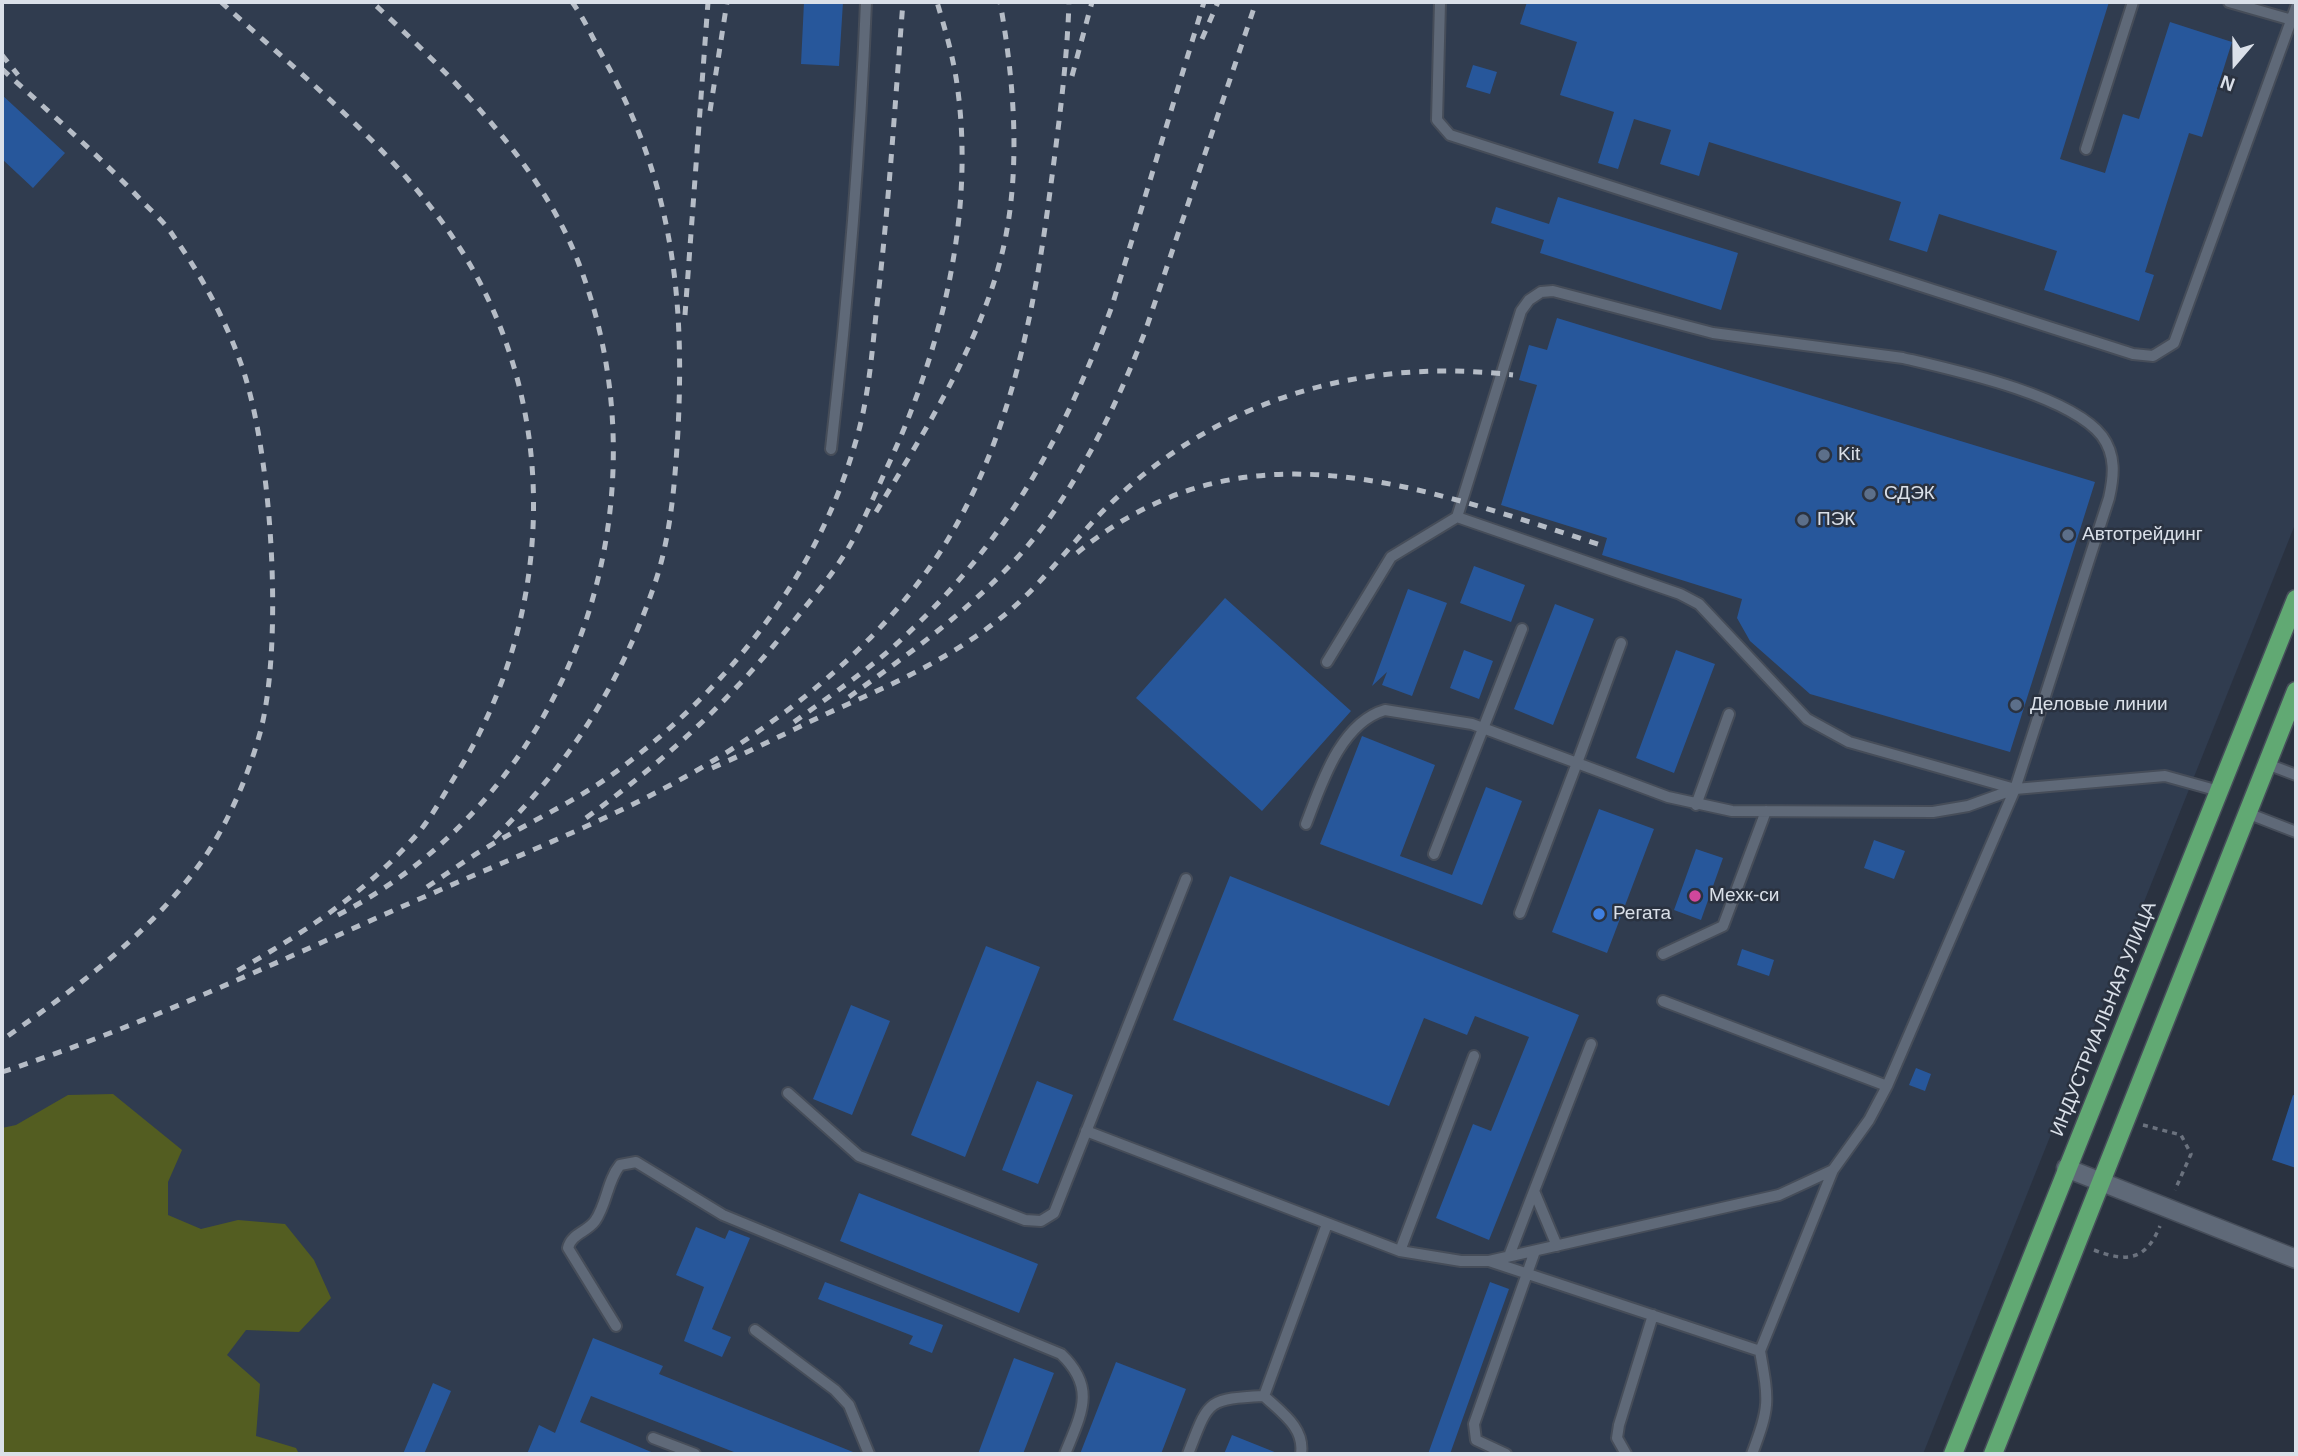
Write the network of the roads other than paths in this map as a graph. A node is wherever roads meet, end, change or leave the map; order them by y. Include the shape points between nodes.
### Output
1 (866, 2) edge
2 (1440, 2) edge
3 (2133, 2) edge
4 (2229, 2) edge
5 (2296, 7) edge
6 (2292, 20) junction
7 (2086, 149) dead end
8 (831, 449) dead end
9 (1457, 517) junction
10 (2296, 599) edge
11 (1522, 629) dead end
12 (1621, 643) dead end
13 (1327, 662) dead end
14 (2296, 691) edge
15 (1729, 714) dead end
16 (1484, 728) junction
17 (1577, 763) junction
18 (2267, 764) junction
19 (2296, 775) edge
20 (2015, 789) junction
21 (2219, 791) junction
22 (1696, 805) junction
23 (1766, 811) junction
24 (2247, 813) junction
25 (1306, 824) dead end
26 (2296, 832) edge
27 (1434, 855) dead end
28 (1186, 879) dead end
29 (1520, 913) dead end
30 (1663, 954) dead end
31 (1663, 1001) dead end
32 (1591, 1044) dead end
33 (1474, 1056) dead end
34 (1887, 1086) junction
35 (788, 1093) dead end
36 (1086, 1131) junction
37 (2066, 1168) junction
38 (1833, 1170) junction
39 (2100, 1181) junction
40 (1534, 1191) junction
41 (1327, 1224) junction
42 (1557, 1246) junction
43 (1400, 1251) junction
44 (1535, 1251) junction
45 (1509, 1256) junction
46 (2296, 1259) edge
47 (1489, 1261) junction
48 (1527, 1274) junction
49 (1653, 1315) junction
50 (616, 1326) dead end
51 (755, 1330) dead end
52 (1760, 1351) junction
53 (1264, 1396) junction
54 (653, 1438) dead end
55 (695, 1454) edge
56 (869, 1454) edge
57 (1065, 1454) edge
58 (1188, 1454) edge
59 (1301, 1454) edge
60 (1506, 1454) edge
61 (1626, 1454) edge
62 (1752, 1454) edge
63 (1953, 1454) edge
64 (1993, 1454) edge

1 - 8 lane via 860,152
2 - 6 lane via 1437,120 1450,135 2133,354 2153,356 2174,343
3 - 7 lane
4 - 6 lane
5 - 6 lane
9 - 13 lane via 1391,557
9 - 20 lane via 1699,604 1807,719 1828,733
9 - 20 lane via 1521,311 1541,292 1568,293 1713,332 1903,358 2040,397 2068,410 2103,438 2113,459 2114,477
10 - 21 main road, ИНДУСТРИАЛЬНАЯ УЛИЦА
11 - 16 lane
12 - 17 lane
14 - 18 main road
15 - 22 lane
16 - 17 lane
16 - 25 lane via 1400,711 1372,714 1336,752
16 - 27 lane
17 - 22 lane
17 - 29 lane
18 - 19 lane
18 - 24 main road
20 - 21 lane via 2165,776
20 - 23 lane via 1968,806 1933,812
20 - 34 lane
21 - 37 main road, ИНДУСТРИАЛЬНАЯ УЛИЦА
22 - 23 lane
23 - 30 lane via 1723,926
24 - 26 lane
24 - 39 main road
28 - 36 lane
31 - 34 lane
32 - 40 lane
33 - 43 lane
34 - 38 lane
35 - 36 lane via 859,1156 1025,1220 1041,1221 1054,1213
36 - 41 lane
37 - 39 street
37 - 63 main road, ИНДУСТРИАЛЬНАЯ УЛИЦА
38 - 42 lane via 1752,1203
38 - 52 lane
39 - 46 street
39 - 64 main road
40 - 42 lane
40 - 45 lane
41 - 43 lane
41 - 53 lane
42 - 44 lane
43 - 47 lane
44 - 45 lane
44 - 48 lane
45 - 47 lane
47 - 48 lane
48 - 49 lane
48 - 60 lane via 1474,1424 1476,1440
49 - 52 lane
49 - 61 lane via 1619,1424 1617,1438
50 - 57 lane via 569,1252 569,1243 594,1222 621,1165 636,1162 723,1215 1061,1354 1075,1367 1084,1394
51 - 56 lane via 849,1405
52 - 62 lane via 1769,1399
53 - 58 lane via 1223,1398 1210,1407
53 - 59 lane via 1296,1426 1303,1442
54 - 55 lane

